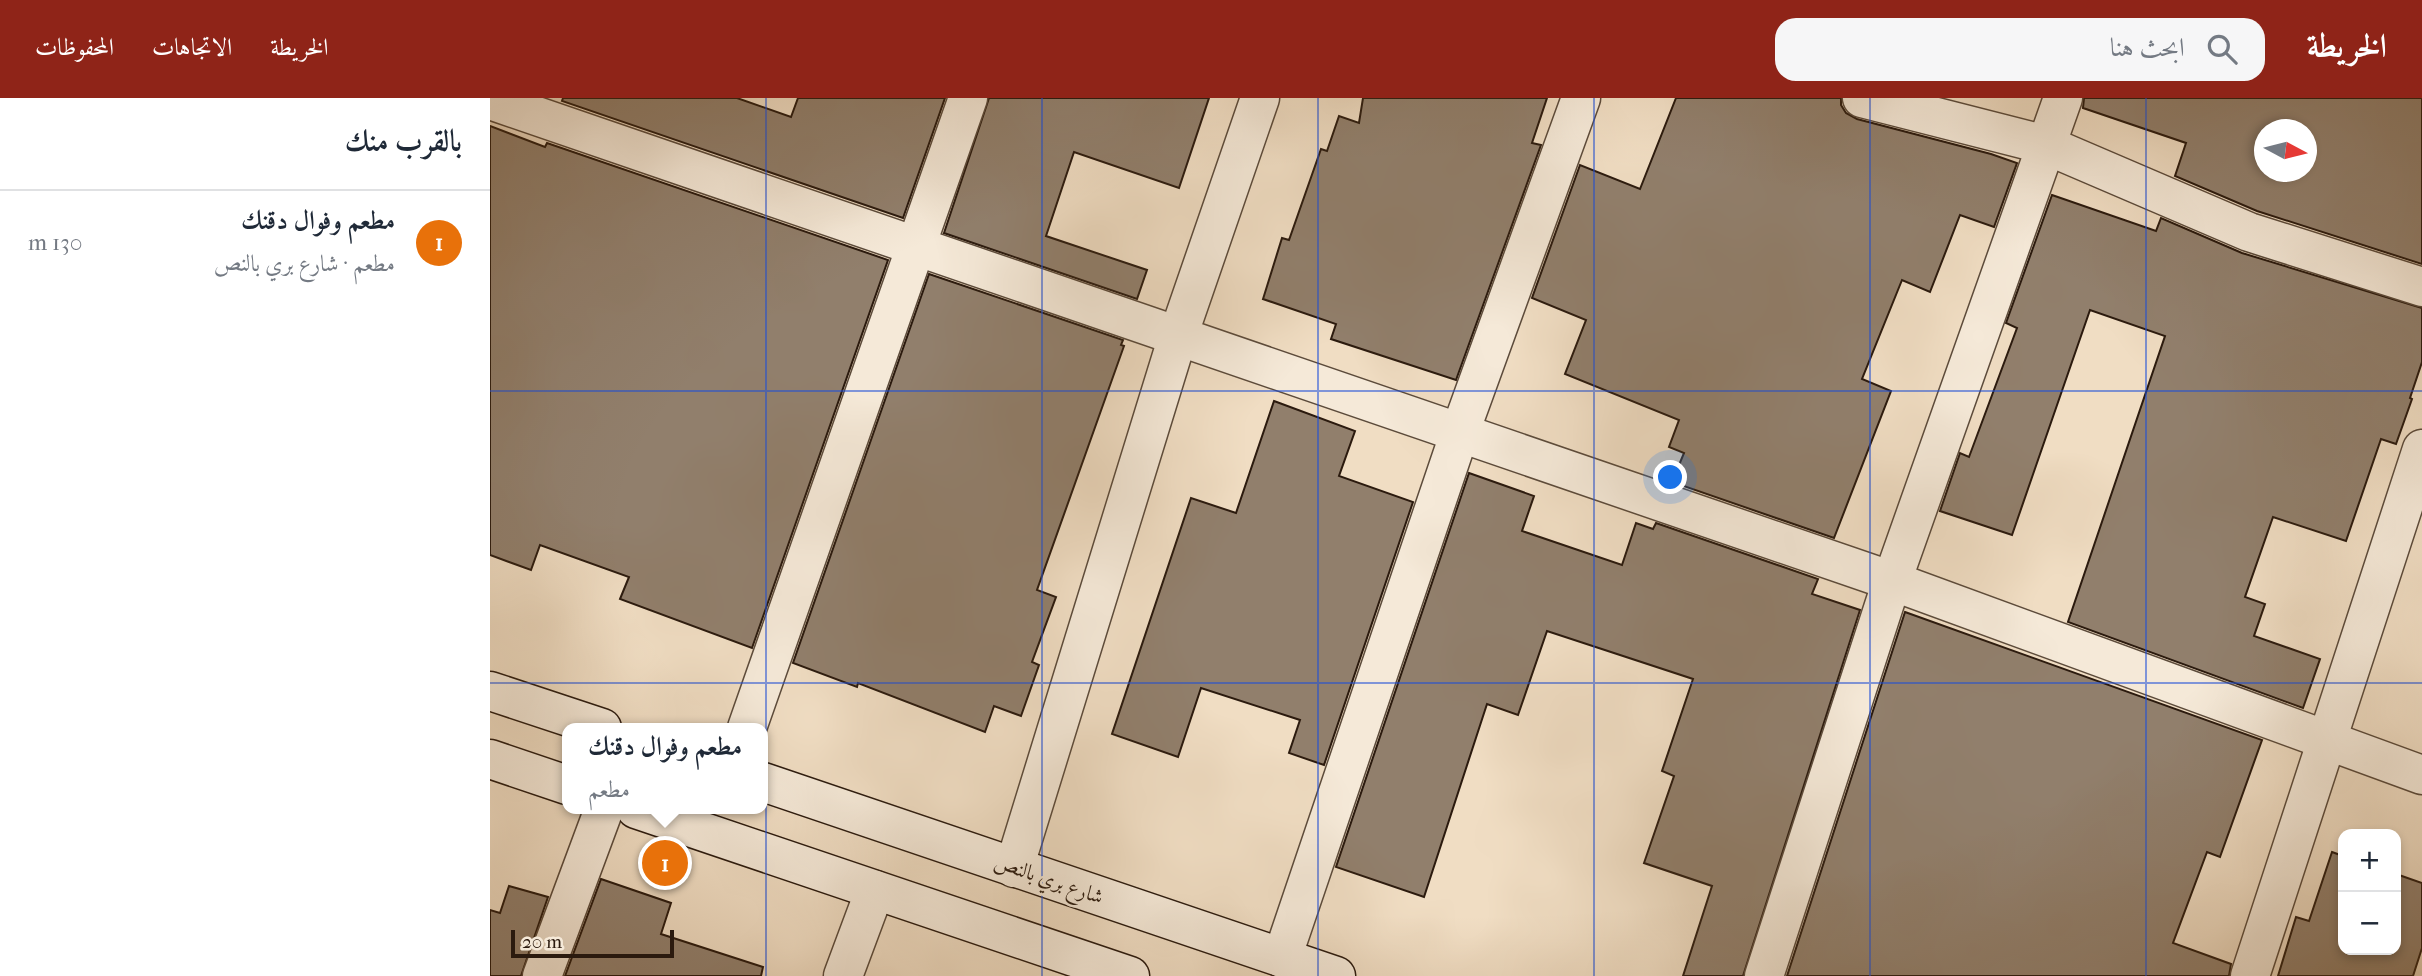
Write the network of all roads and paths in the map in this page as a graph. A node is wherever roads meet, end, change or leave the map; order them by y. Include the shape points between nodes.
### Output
1 (968, 98) edge
2 (1260, 98) edge
3 (1581, 98) edge
4 (1862, 98) edge
5 (2063, 98) edge
6 (490, 100) edge
7 (2046, 145) junction
8 (917, 247) junction
9 (2422, 286) edge
10 (1178, 336) junction
11 (1460, 432) junction
12 (2422, 449) edge
13 (1892, 581) junction
14 (490, 691) edge
15 (587, 723) edge
16 (749, 723) edge
17 (2326, 739) junction
18 (490, 759) edge
19 (2422, 775) edge
20 (562, 783) edge
21 (768, 784) edge
22 (602, 814) edge
23 (651, 814) edge
24 (1014, 867) junction
25 (875, 890) junction
26 (1282, 958) junction
27 (542, 976) edge
28 (844, 976) edge
29 (1130, 976) edge
30 (1336, 976) edge
31 (1764, 976) edge
32 (2250, 976) edge

1 - 8 street
2 - 10 street
3 - 11 street
4 - 7 street
5 - 7 street
6 - 8 street
7 - 9 street via 2249,232
7 - 13 street
8 - 10 street
8 - 16 street
10 - 11 street
10 - 24 street
11 - 13 street
11 - 26 street
12 - 17 street
13 - 17 street
13 - 31 street
14 - 15 street
17 - 19 street
17 - 32 street
18 - 20 street
21 - 24 street, شارع بري بالنص
22 - 27 street
23 - 25 street
24 - 26 street, شارع بري بالنص
25 - 28 street
25 - 29 street
26 - 30 street, شارع بري بالنص

